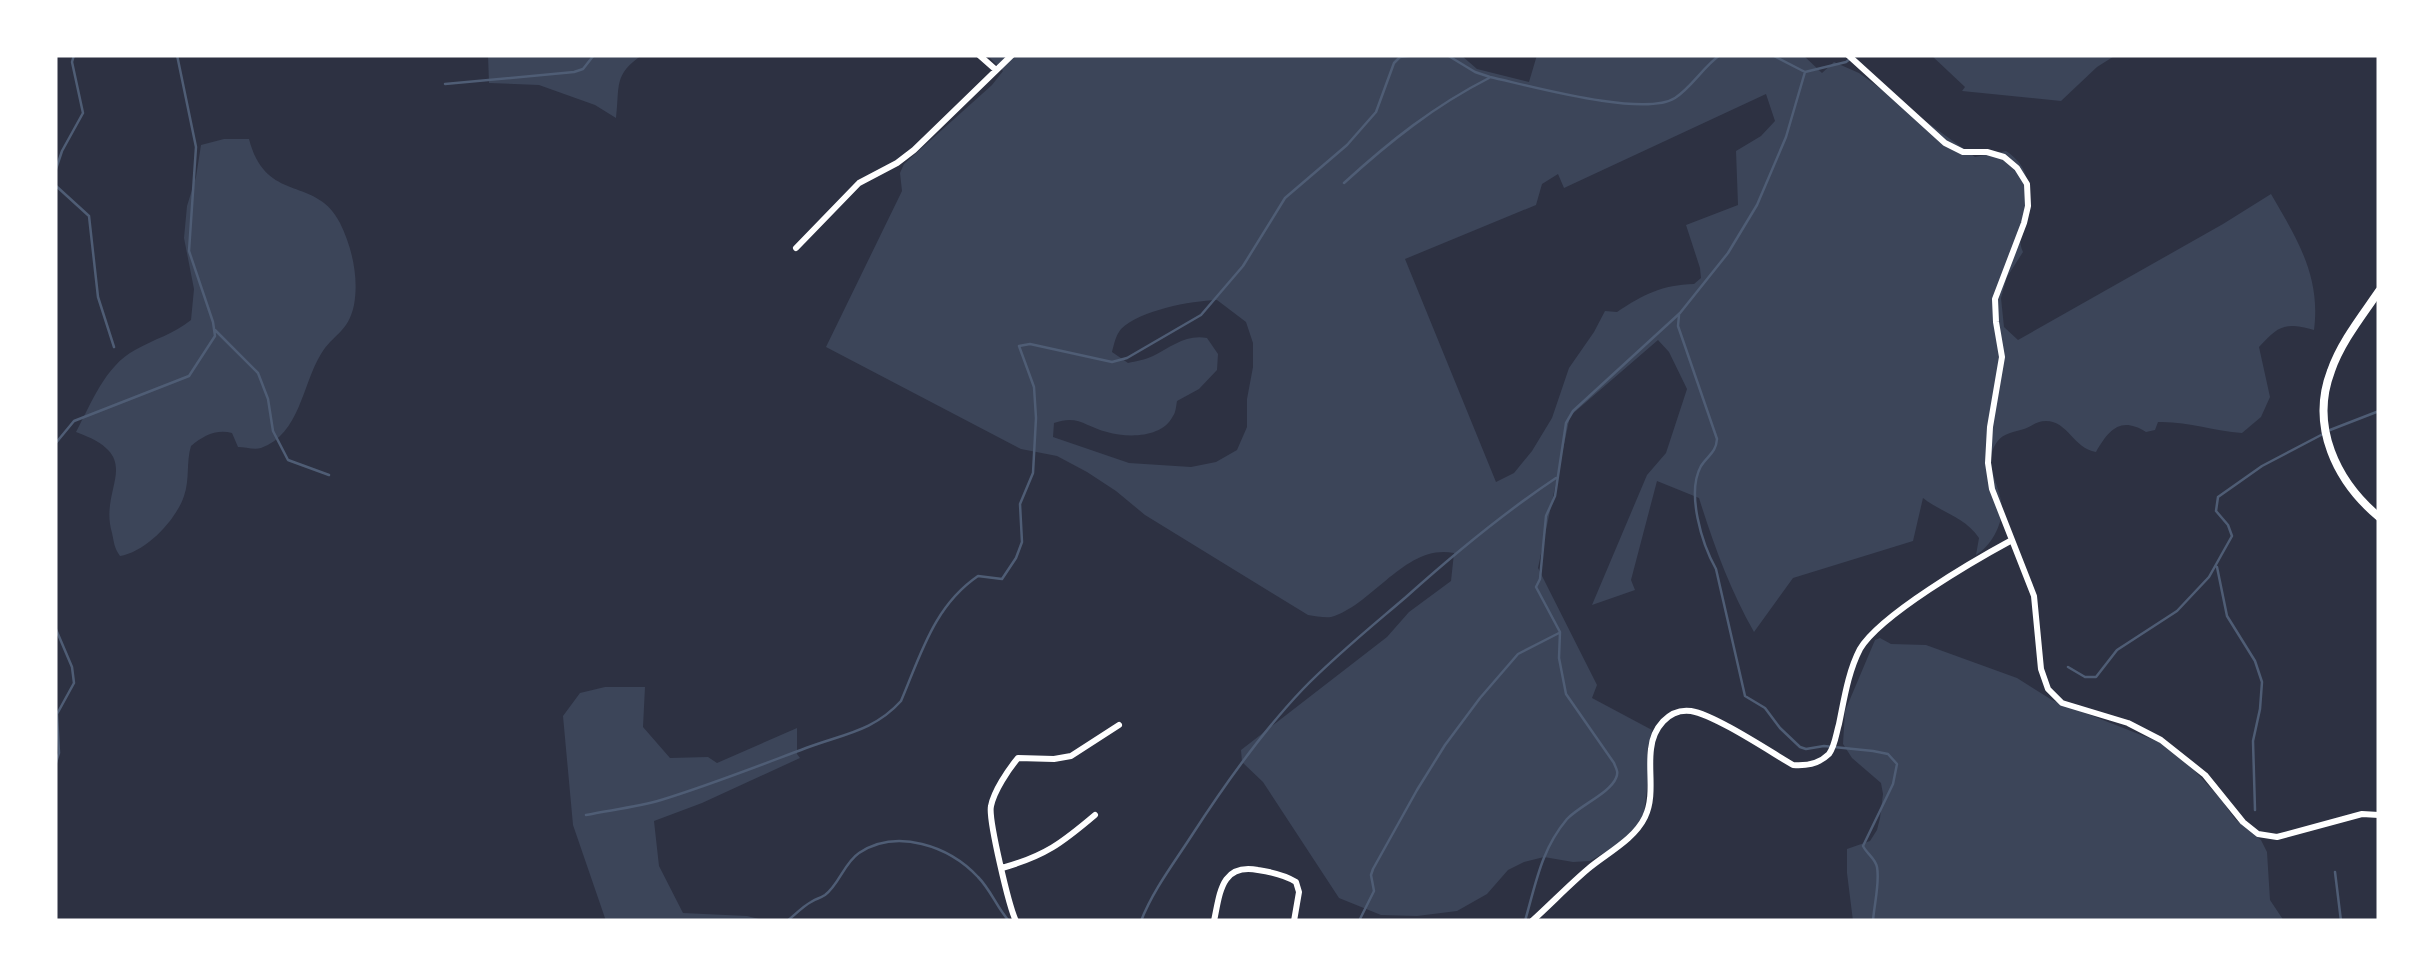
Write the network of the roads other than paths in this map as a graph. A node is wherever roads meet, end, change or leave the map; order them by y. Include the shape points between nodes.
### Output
1 (979, 55) edge
2 (1012, 55) edge
3 (1848, 55) edge
4 (996, 70) junction
5 (796, 248) dead end
6 (2379, 290) edge
7 (2379, 517) edge
8 (2012, 540) junction
9 (1119, 725) dead end
10 (1095, 815) dead end
11 (2379, 815) edge
12 (1002, 868) junction
13 (1016, 921) edge
14 (1214, 921) edge
15 (1294, 921) edge
16 (1532, 921) edge

1 - 4 street
2 - 4 street
3 - 8 street via 1945,144 1998,154 2025,179 2024,223 1995,299 2002,357 1988,450 1992,489
4 - 5 street via 914,150 859,183
6 - 7 street via 2332,368 2323,424 2346,481
8 - 11 street via 2034,596 2042,669 2053,696 2161,740 2258,834 2278,836
8 - 16 street via 1868,637 1852,669 1834,745 1817,762 1793,764 1703,714 1682,711 1662,722 1653,736 1650,803 1641,824
9 - 12 street via 1071,756 1014,762 990,807
10 - 12 street via 1048,852
12 - 13 street
14 - 15 street via 1224,883 1246,868 1296,882

